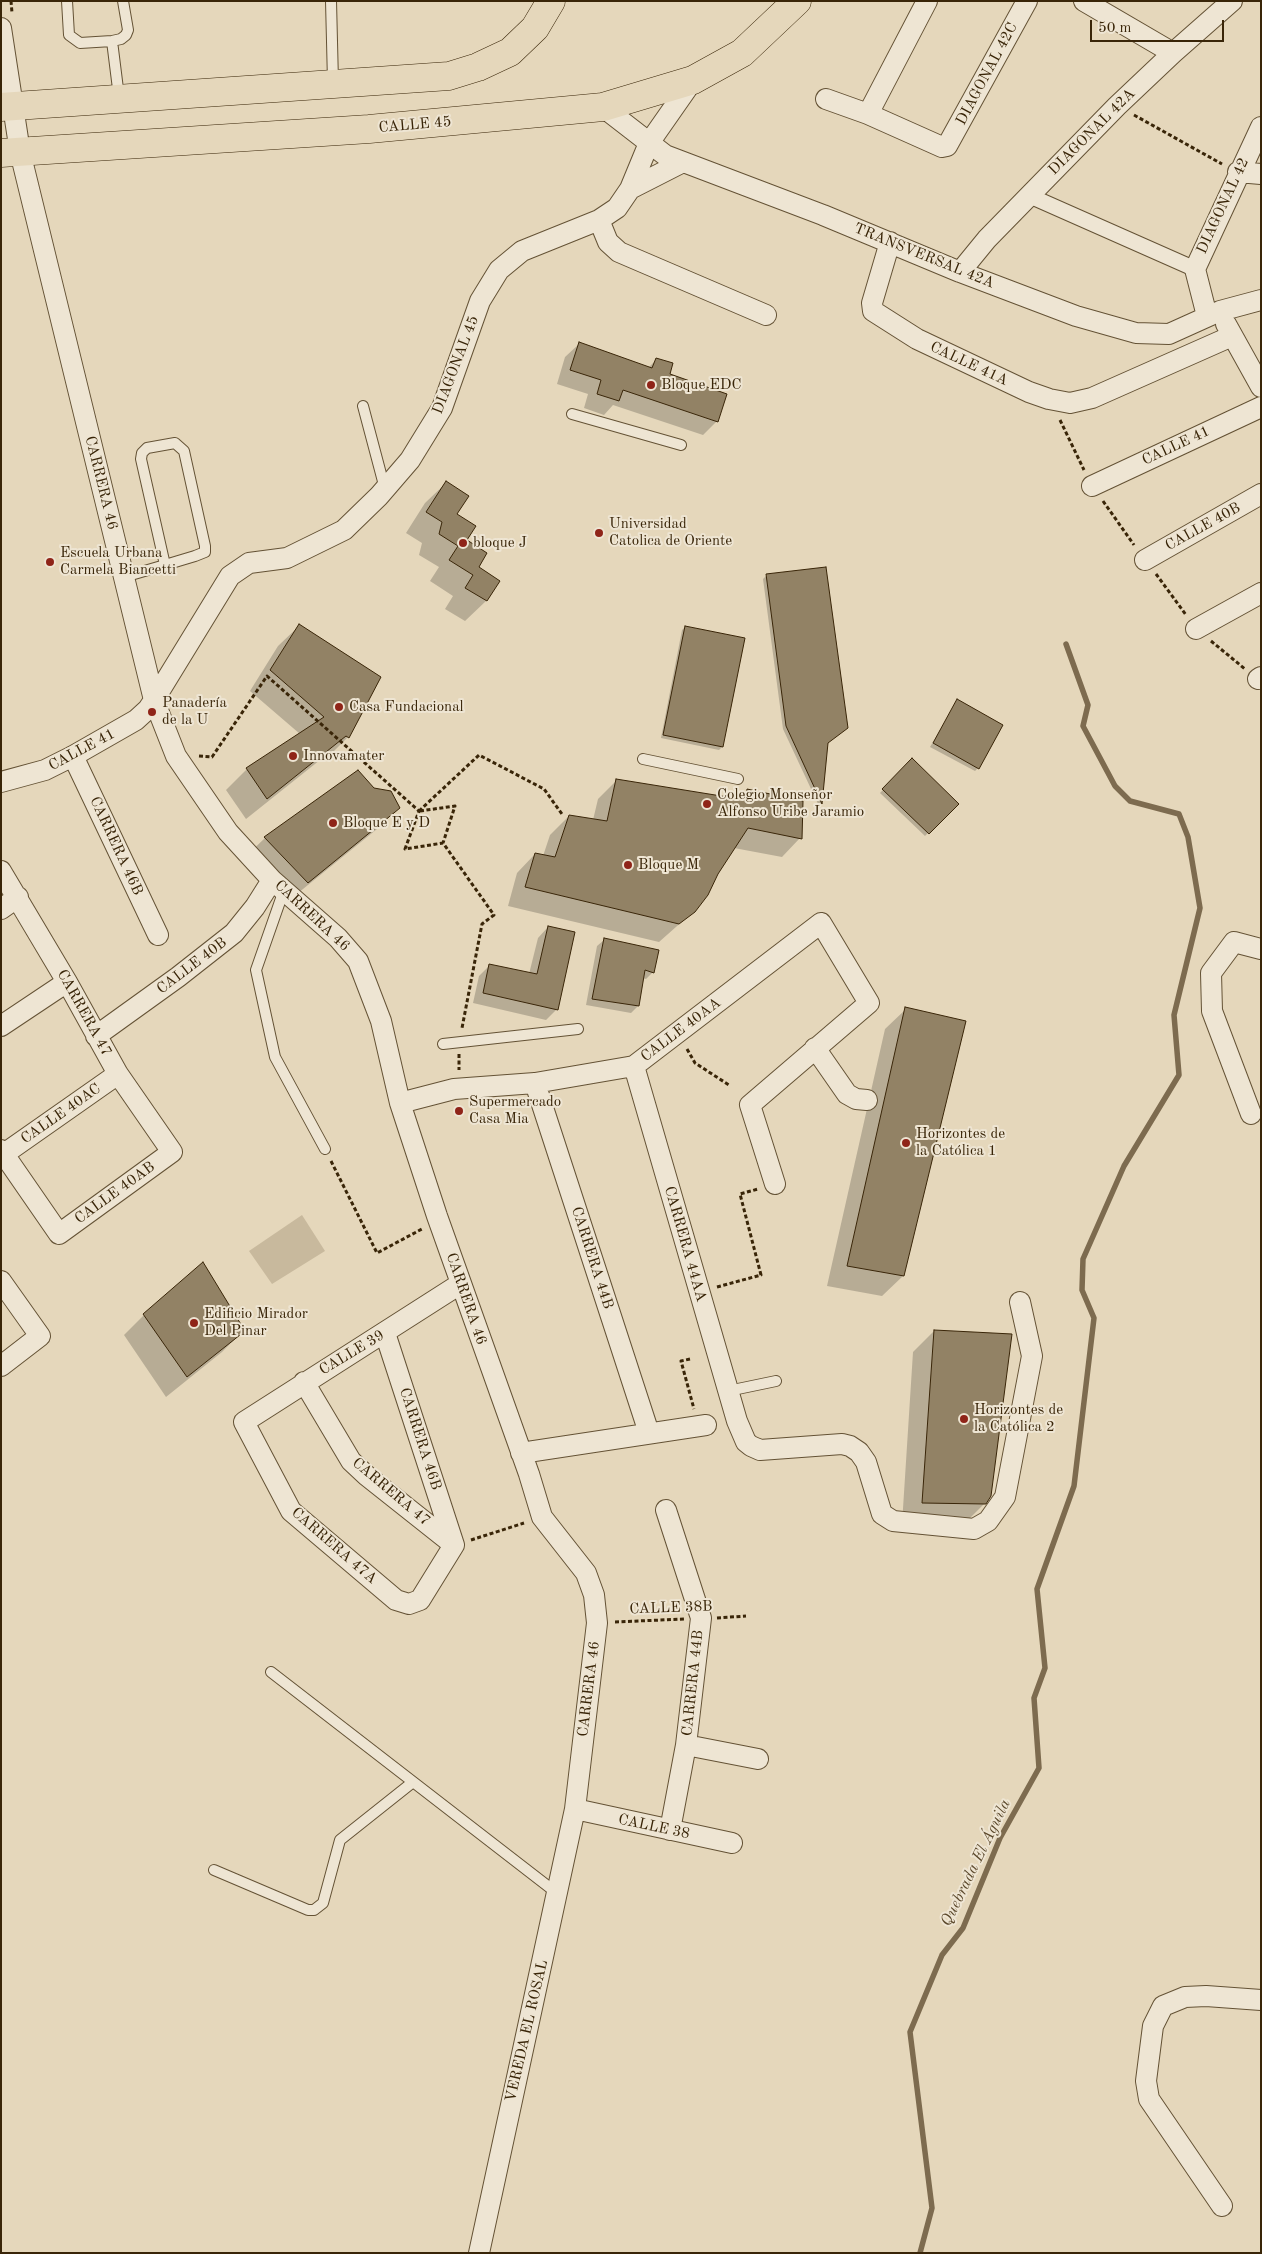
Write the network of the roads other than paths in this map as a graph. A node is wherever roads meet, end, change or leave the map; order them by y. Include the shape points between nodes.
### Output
1 (66, 1) edge
2 (123, 1) edge
3 (331, 1) edge
4 (551, 1) edge
5 (797, 1) edge
6 (927, 1) edge
7 (1027, 1) edge
8 (1084, 1) edge
9 (1232, 1) edge
10 (1, 28) edge
11 (112, 41) junction
12 (1173, 53) junction
13 (693, 80) junction
14 (333, 83) junction
15 (120, 99) junction
16 (826, 99) dead end
17 (7, 106) edge
18 (603, 107) junction
19 (868, 114) junction
20 (1261, 127) edge
21 (648, 143) junction
22 (11, 153) edge
23 (683, 162) junction
24 (1238, 172) junction
25 (1261, 174) edge
26 (630, 189) junction
27 (1030, 196) junction
28 (599, 220) junction
29 (890, 242) junction
30 (1194, 269) junction
31 (960, 272) junction
32 (1261, 300) edge
33 (766, 314) dead end
34 (1213, 314) junction
35 (1232, 336) junction
36 (1261, 387) edge
37 (363, 406) dead end
38 (1261, 407) edge
39 (572, 414) dead end
40 (680, 445) dead end
41 (1092, 486) dead end
42 (385, 490) junction
43 (1261, 494) edge
44 (1145, 560) dead end
45 (165, 565) junction
46 (124, 577) junction
47 (1261, 593) edge
48 (1196, 629) dead end
49 (154, 700) junction
50 (73, 756) junction
51 (643, 759) dead end
52 (738, 779) dead end
53 (1, 782) edge
54 (1, 871) edge
55 (278, 885) junction
56 (18, 897) junction
57 (1, 909) edge
58 (158, 935) dead end
59 (1261, 949) edge
60 (67, 982) junction
61 (1, 1026) edge
62 (578, 1029) dead end
63 (96, 1036) junction
64 (443, 1044) dead end
65 (816, 1048) junction
66 (634, 1066) junction
67 (118, 1074) junction
68 (535, 1083) junction
69 (868, 1100) dead end
70 (400, 1103) junction
71 (1251, 1114) dead end
72 (325, 1149) road end
73 (3, 1152) edge
74 (172, 1152) joint
75 (775, 1184) road end
76 (1, 1281) edge
77 (460, 1284) junction
78 (1020, 1302) dead end
79 (385, 1334) junction
80 (1, 1366) edge
81 (776, 1381) dead end
82 (304, 1382) junction
83 (728, 1391) junction
84 (244, 1422) joint
85 (703, 1426) road end
86 (649, 1433) junction
87 (521, 1453) junction
88 (666, 1510) dead end
89 (454, 1545) junction
90 (271, 1672) dead end
91 (686, 1745) junction
92 (758, 1759) dead end
93 (413, 1782) junction
94 (575, 1810) junction
95 (670, 1830) junction
96 (732, 1843) dead end
97 (214, 1870) dead end
98 (558, 1894) junction
99 (1261, 2000) edge
100 (1222, 2206) dead end
101 (480, 2253) edge

1 - 11 lane via 68,35 72,40 80,43
2 - 11 lane via 128,30 121,39
3 - 14 lane
4 - 14 main road via 535,28 510,52 478,67 449,76
5 - 13 main road, CALLE 45 via 742,53
6 - 19 street
7 - 19 street, DIAGONAL 42C via 947,146 942,147
8 - 12 street
9 - 12 street, DIAGONAL 42A
10 - 17 street, CARRERA 46
11 - 15 lane
12 - 27 street, DIAGONAL 42A
13 - 18 main road, CALLE 45
13 - 21 street, DIAGONAL 45
14 - 15 main road
15 - 17 main road
16 - 19 street
17 - 22 street, CARRERA 46
18 - 21 street, TRANSVERSAL 42A
18 - 22 main road, CALLE 45 via 369,129
20 - 24 street, DIAGONAL 42
21 - 23 street, TRANSVERSAL 42A
21 - 26 street, DIAGONAL 45
22 - 46 street, CARRERA 46
23 - 26 street, DIAGONAL 45
23 - 29 street, TRANSVERSAL 42A
24 - 25 street
24 - 30 street, DIAGONAL 42
26 - 28 street, DIAGONAL 45 via 617,208
27 - 30 street
27 - 31 street, DIAGONAL 42A
28 - 33 street via 608,242 619,252
28 - 42 street, DIAGONAL 45 via 522,251 500,270 480,302 442,408 410,460
29 - 31 street, TRANSVERSAL 42A
29 - 35 street, CALLE 41A via 872,303 873,311 917,339 1049,399 1070,403 1092,398
30 - 34 street, DIAGONAL 42
31 - 34 street, TRANSVERSAL 42A via 1076,316 1136,333 1169,334
32 - 34 street, TRANSVERSAL 42A
34 - 35 street, DIAGONAL 42
35 - 36 street, DIAGONAL 42
37 - 42 lane
38 - 41 street, CALLE 41
39 - 40 lane
42 - 49 street, DIAGONAL 45 via 344,530 287,558 250,563 230,576
43 - 44 street, CALLE 40B
45 - 45 lane via 205,552 184,451 175,443 147,448 141,459
45 - 46 lane
46 - 49 street, CARRERA 46
47 - 48 street
49 - 50 street, CALLE 41 via 136,720
49 - 55 street, CARRERA 46 via 176,756 228,832
50 - 53 street, CALLE 41 via 44,770
50 - 58 street, CARRERA 46B
51 - 52 lane
54 - 56 street, CARRERA 47
55 - 63 street, CALLE 40B via 234,933
55 - 70 street, CARRERA 46 via 338,938 358,961 381,1021
55 - 72 lane via 256,970 275,1058
56 - 57 street
56 - 60 street, CARRERA 47
59 - 71 street via 1234,942 1211,973 1212,1011
60 - 61 street
60 - 63 street, CARRERA 47
62 - 64 lane
63 - 67 street, CARRERA 47
65 - 66 street, CALLE 40AA via 868,1003 821,923
65 - 69 street via 848,1094
65 - 75 street via 750,1105
66 - 68 street, CALLE 40AA
66 - 83 street, CARRERA 44AA
67 - 73 street, CALLE 40AC
67 - 74 street, CARRERA 47
68 - 70 street, CALLE 40AA via 454,1089
68 - 86 street, CARRERA 44B
70 - 77 street, CARRERA 46
73 - 74 street, CALLE 40AB via 59,1234
76 - 80 street via 40,1336
77 - 79 street, CALLE 39
77 - 87 street, CARRERA 46
78 - 83 street, CARRERA 44AA via 1032,1356 1005,1497 988,1521 974,1529 893,1521 882,1514 866,1462 850,1446 760,1450 751,1446 737,1421
79 - 82 street, CALLE 39
79 - 89 street, CARRERA 46B
81 - 83 lane
82 - 84 street, CALLE 39
82 - 89 street, CARRERA 47 via 351,1461
84 - 89 street, CARRERA 47A via 291,1511 396,1600 409,1604 420,1600
85 - 86 street
86 - 87 street
87 - 94 street, CARRERA 46 via 542,1517 586,1573 594,1595 597,1623
88 - 91 street, CARRERA 44B via 701,1618
90 - 93 lane
91 - 92 street
91 - 95 street, CARRERA 44B
93 - 97 lane via 340,1840 323,1903 314,1910
93 - 98 lane
94 - 95 street, CALLE 38
94 - 98 street, VEREDA EL ROSAL
95 - 96 street, CALLE 38
98 - 101 street, VEREDA EL ROSAL
99 - 100 street via 1185,1997 1163,2006 1153,2026 1146,2081 1149,2099

